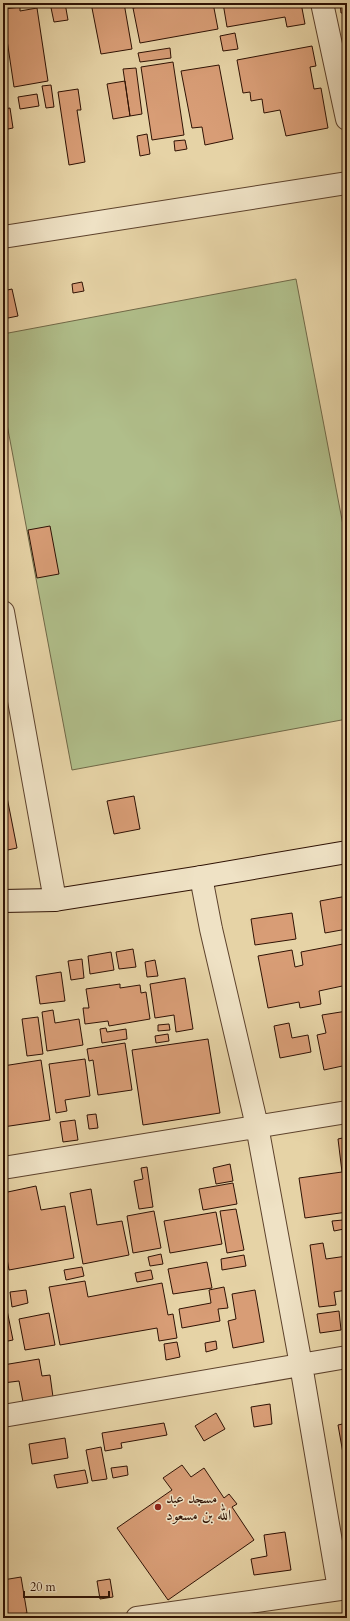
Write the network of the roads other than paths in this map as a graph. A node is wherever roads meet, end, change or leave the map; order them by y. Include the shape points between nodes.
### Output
1 (322, 3) edge
2 (347, 119) edge
3 (347, 183) edge
4 (3, 237) edge
5 (3, 612) edge
6 (347, 852) edge
7 (201, 877) junction
8 (55, 900) junction
9 (3, 901) edge
10 (347, 1112) edge
11 (257, 1126) junction
12 (3, 1168) edge
13 (347, 1357) edge
14 (301, 1365) junction
15 (3, 1416) edge
16 (343, 1589) edge
17 (137, 1618) edge

1 - 2 street
3 - 4 street
5 - 8 street
6 - 7 street
7 - 8 street
7 - 11 street
8 - 9 street
10 - 11 street
11 - 12 street
11 - 14 street
13 - 14 street
14 - 15 street
14 - 16 street
16 - 17 street

